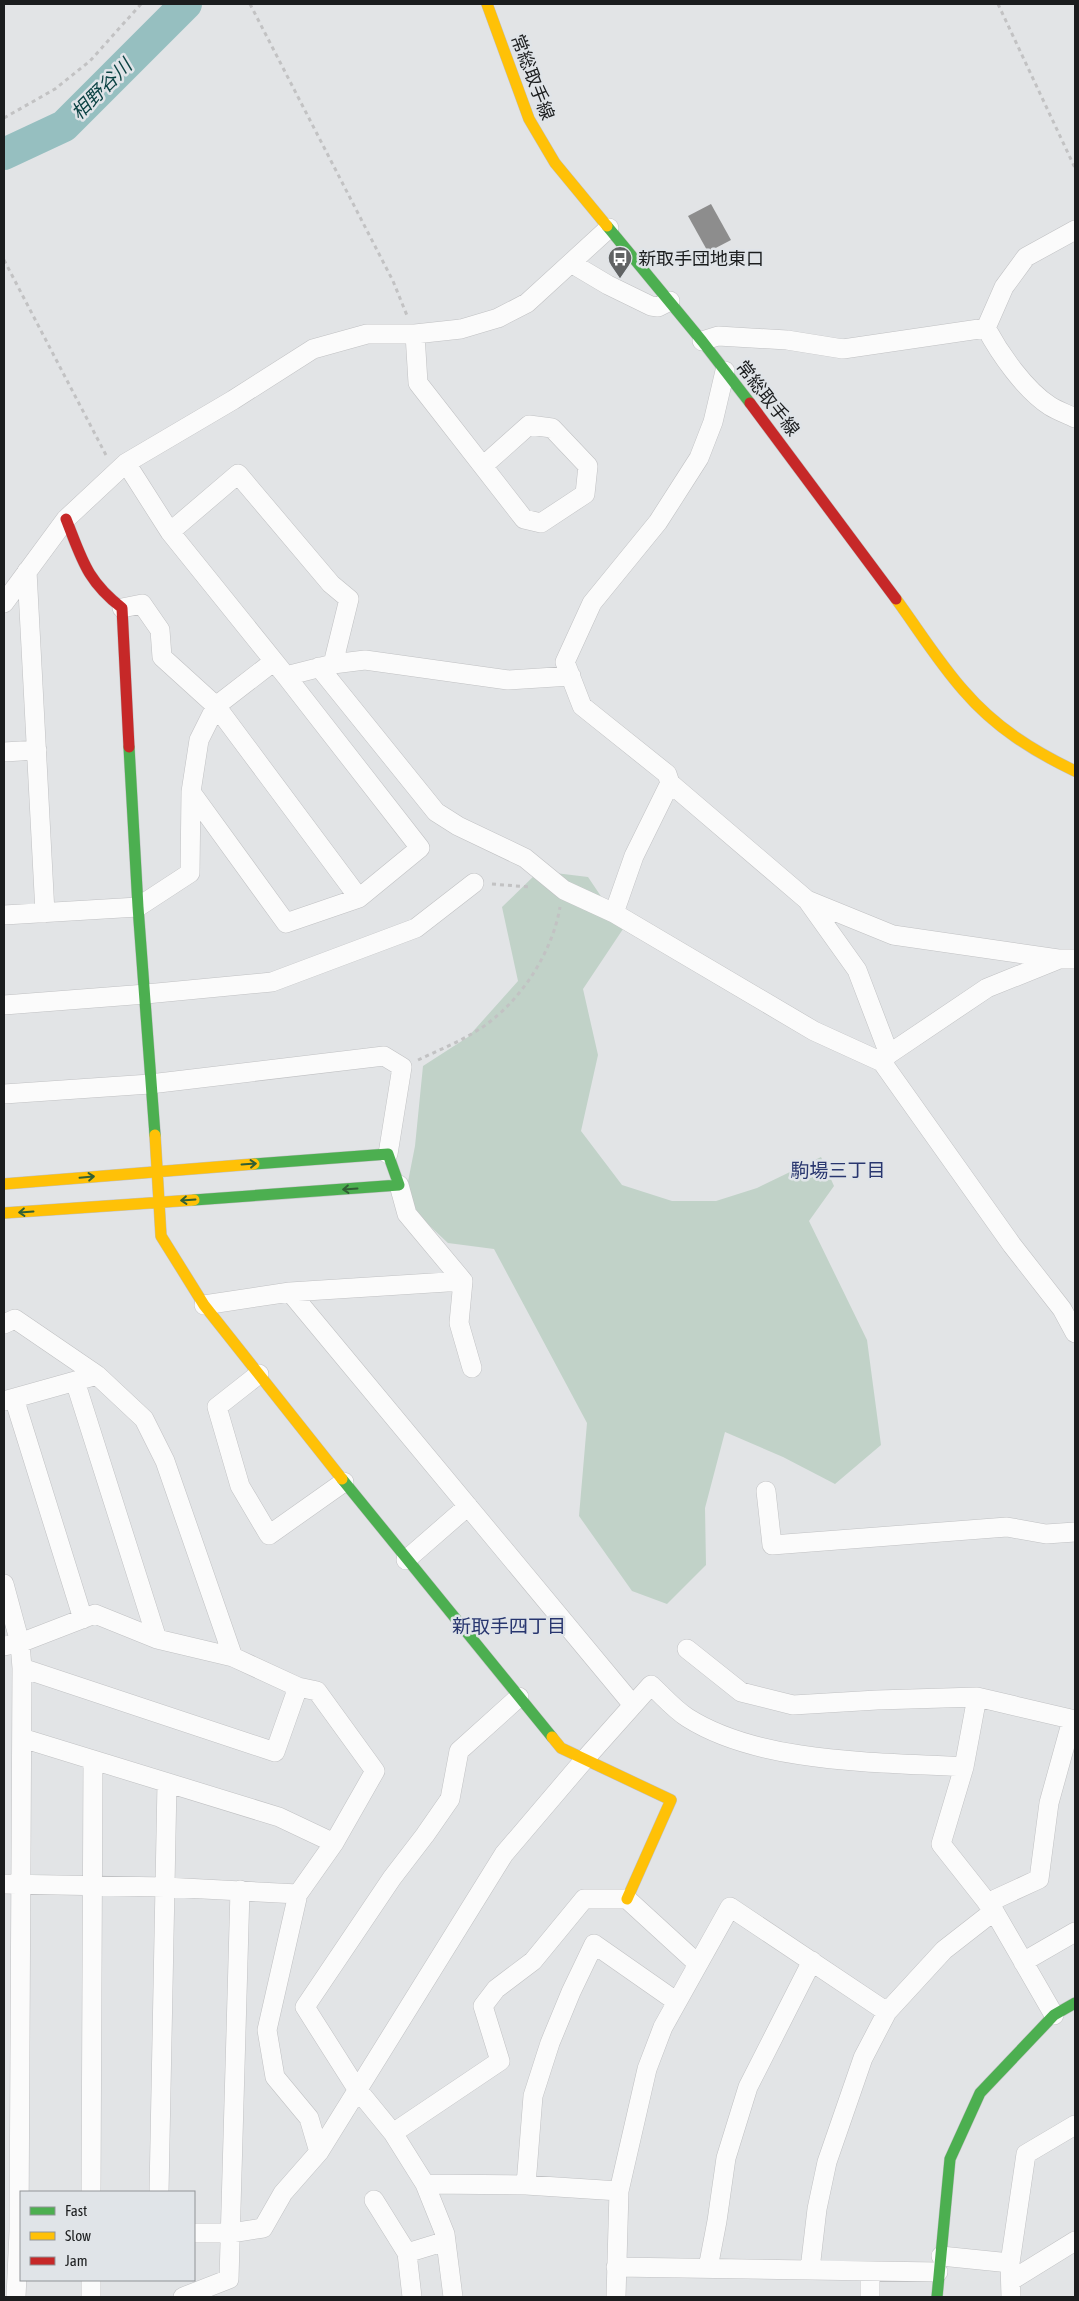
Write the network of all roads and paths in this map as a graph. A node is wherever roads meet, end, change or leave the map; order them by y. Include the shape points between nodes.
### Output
1 (141, 4) edge
2 (250, 4) edge
3 (487, 4) edge
4 (998, 4) edge
5 (4, 118) edge
6 (1075, 168) edge
7 (609, 228) junction
8 (1075, 230) edge
9 (4, 260) edge
10 (571, 263) junction
11 (670, 301) junction
12 (986, 328) junction
13 (415, 334) junction
14 (702, 341) junction
15 (725, 371) junction
16 (1075, 418) edge
17 (483, 466) junction
18 (121, 467) junction
19 (66, 519) junction
20 (170, 532) junction
21 (27, 571) junction
22 (4, 603) edge
23 (122, 608) junction
24 (273, 662) junction
25 (326, 666) junction
26 (286, 676) junction
27 (571, 676) junction
28 (216, 706) junction
29 (37, 750) junction
30 (4, 752) edge
31 (1075, 771) edge
32 (670, 783) junction
33 (191, 792) junction
34 (474, 883) joint
35 (564, 890) junction
36 (359, 898) junction
37 (807, 900) junction
38 (138, 907) junction
39 (45, 913) junction
40 (614, 913) junction
41 (4, 915) edge
42 (1067, 959) edge
43 (146, 994) junction
44 (4, 1005) edge
45 (886, 1058) junction
46 (402, 1066) junction
47 (150, 1084) junction
48 (4, 1094) edge
49 (388, 1154) junction
50 (157, 1171) junction
51 (4, 1184) edge
52 (399, 1185) junction
53 (159, 1202) junction
54 (4, 1214) edge
55 (463, 1281) junction
56 (290, 1292) junction
57 (204, 1305) junction
58 (1069, 1314) edge
59 (4, 1324) edge
60 (1075, 1332) edge
61 (472, 1368) dead end
62 (258, 1374) junction
63 (97, 1375) junction
64 (76, 1381) junction
65 (9, 1399) edge
66 (344, 1482) junction
67 (766, 1491) dead end
68 (468, 1506) junction
69 (1075, 1532) edge
70 (406, 1560) junction
71 (4, 1584) edge
72 (83, 1619) junction
73 (157, 1639) junction
74 (12, 1644) edge
75 (687, 1649) dead end
76 (233, 1657) junction
77 (22, 1668) junction
78 (298, 1687) junction
79 (519, 1697) junction
80 (977, 1697) junction
81 (633, 1705) junction
82 (1074, 1720) edge
83 (22, 1738) junction
84 (585, 1759) junction
85 (93, 1760) junction
86 (964, 1767) junction
87 (167, 1783) junction
88 (334, 1843) junction
89 (12, 1884) edge
90 (93, 1886) junction
91 (165, 1887) junction
92 (240, 1890) junction
93 (298, 1894) junction
94 (627, 1899) junction
95 (991, 1907) junction
96 (1075, 1932) edge
97 (812, 1961) junction
98 (1024, 1962) junction
99 (698, 1964) junction
100 (677, 2002) junction
101 (1075, 2003) edge
102 (887, 2012) junction
103 (1054, 2014) junction
104 (357, 2089) junction
105 (1075, 2125) edge
106 (393, 2133) junction
107 (319, 2152) junction
108 (425, 2184) junction
109 (526, 2186) junction
110 (91, 2191) edge
111 (160, 2191) edge
112 (619, 2191) junction
113 (374, 2200) dead end
114 (15, 2232) edge
115 (195, 2233) edge
116 (231, 2233) junction
117 (446, 2241) junction
118 (1075, 2241) edge
119 (406, 2252) junction
120 (939, 2264) junction
121 (616, 2267) junction
122 (708, 2268) junction
123 (810, 2269) junction
124 (870, 2272) junction
125 (1011, 2280) edge
126 (91, 2281) edge
127 (16, 2297) edge
128 (90, 2297) edge
129 (183, 2297) edge
130 (412, 2297) edge
131 (453, 2297) edge
132 (616, 2297) edge
133 (870, 2297) edge
134 (937, 2297) edge

1 - 5 path via 90,61 56,89
2 - 13 path via 393,281
3 - 7 street, 常総取手線 via 529,119 540,140
4 - 6 path
7 - 10 street
7 - 11 street, 常総取手線
8 - 12 street via 1026,257 1004,287
9 - 18 path via 101,450
10 - 11 street via 651,306 658,307
10 - 13 street via 527,303 498,318 461,329
11 - 14 street, 常総取手線
12 - 14 street via 843,349 787,340 718,336
12 - 16 street via 998,350 1036,395 1051,407
13 - 17 street via 418,382
13 - 18 street via 367,334 313,349
14 - 15 street, 常総取手線
15 - 27 street via 713,422 698,458 658,522 592,603 565,662
15 - 31 street, 常総取手線 via 963,690 1009,735
17 - 17 street via 524,519 541,523 585,494 588,466 552,428 529,425
18 - 19 street
18 - 20 street
19 - 21 street
19 - 23 street via 90,575 104,594
20 - 24 street
20 - 25 street via 238,474 331,584 348,599
21 - 22 street
21 - 29 street
23 - 28 street via 142,604 160,630 162,657
23 - 38 street
24 - 26 street
24 - 28 street
25 - 26 street
25 - 27 street via 365,660 508,680
25 - 35 street via 436,812 525,858
26 - 36 street via 420,848
27 - 32 street via 582,706 667,774
28 - 33 street via 199,740
28 - 36 street
29 - 30 street
29 - 39 street
32 - 37 street
32 - 40 street via 634,856
33 - 36 street via 286,923
33 - 38 street via 190,873
34 - 35 path
34 - 43 street via 416,928 272,982
35 - 40 street
35 - 46 path via 558,922 544,954 509,1004 468,1036
37 - 42 street via 894,935
37 - 45 street via 857,970
38 - 39 street
38 - 43 street
39 - 41 street
40 - 45 street via 814,1031
42 - 45 street via 987,988
43 - 44 street
43 - 47 street
45 - 58 street via 1012,1245
46 - 47 street via 384,1056
46 - 49 street
47 - 48 street
47 - 50 street
50 -> 49 street
49 - 52 street
51 -> 50 street
50 - 53 street
52 -> 53 street
52 - 55 street via 407,1214
53 -> 54 street
53 - 57 street via 161,1236
55 - 56 street
55 - 61 street via 459,1323
56 - 57 street
56 - 68 street
57 - 62 street
58 - 60 street
59 - 63 street via 15,1319
62 - 66 street
62 - 66 street via 217,1407 240,1486 269,1536
63 - 64 street
63 - 76 street via 144,1419 165,1461
64 - 65 street
64 - 73 street
65 - 72 street
66 - 70 street
67 - 69 street via 772,1545 1007,1527 1046,1534
68 - 70 street
68 - 81 street
70 - 79 street
71 - 74 street
72 - 73 street via 95,1614
72 - 74 street
73 - 76 street
74 - 77 street
75 - 80 street via 741,1692 793,1706
76 - 78 street
77 - 78 street via 275,1752
77 - 83 street
78 - 88 street via 318,1691 375,1771
79 - 84 street via 561,1748
79 - 104 street via 459,1751 450,1798 305,2007
80 - 82 street
80 - 86 street
81 - 84 street
81 - 86 street via 651,1686 688,1718 732,1739 805,1757
82 - 95 street via 1049,1803 1039,1879
83 - 85 street
83 - 89 street
84 - 94 street via 671,1800
84 - 104 street via 504,1854
85 - 87 street
85 - 90 street
86 - 95 street via 941,1844
87 - 88 street via 279,1817
87 - 91 street
88 - 93 street
89 - 90 street
89 - 114 street
90 - 91 street
90 - 110 street
91 - 92 street
91 - 111 street
92 - 93 street
92 - 116 street
93 - 107 street via 267,2030 275,2077 309,2118
94 - 99 street
94 - 106 street via 584,1899 533,1961 496,1989 483,2006 500,2062
95 - 98 street
95 - 102 street via 944,1950
96 - 98 street
97 - 99 street via 730,1907
97 - 102 street
97 - 122 street via 748,2087 726,2158
98 - 103 street
99 - 100 street
100 - 109 street via 594,1944 550,2043 533,2096
100 - 112 street via 663,2027 648,2069
101 - 103 street
102 - 123 street via 863,2058 826,2162
103 - 120 street via 980,2093 950,2159
104 - 106 street
104 - 107 street
105 - 125 street via 1026,2154
106 - 108 street
107 - 116 street via 283,2193 263,2228
108 - 109 street
108 - 117 street
109 - 112 street
112 - 121 street
113 - 119 street
114 - 127 street
115 - 116 street
116 - 129 street via 229,2279
117 - 119 street
117 - 131 street
118 - 125 street
119 - 130 street
120 - 124 street
120 - 125 street
120 - 134 street
121 - 122 street
121 - 132 street
122 - 123 street
123 - 124 street
124 - 133 street
126 - 128 street

